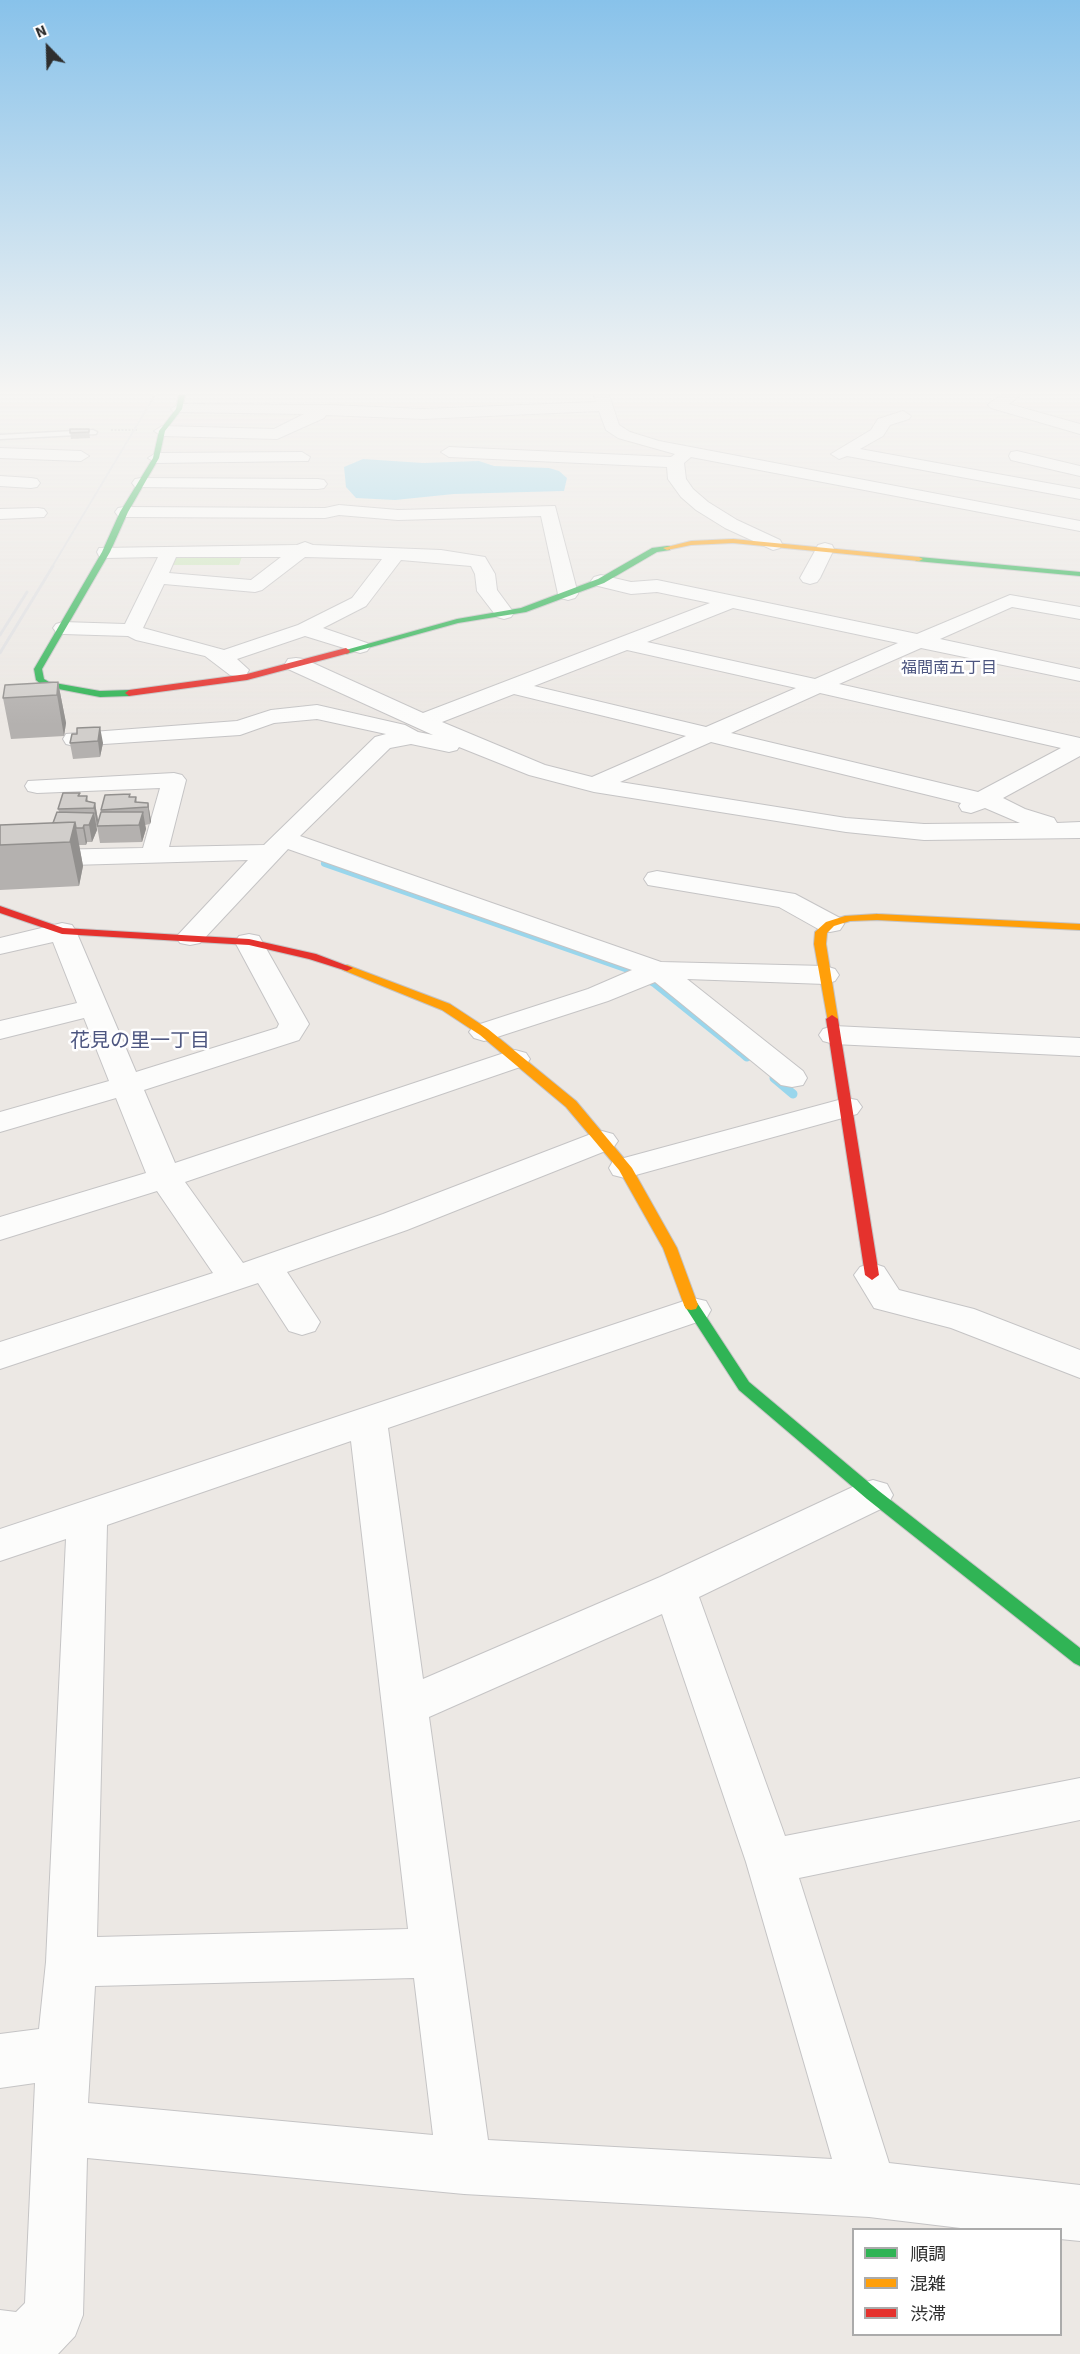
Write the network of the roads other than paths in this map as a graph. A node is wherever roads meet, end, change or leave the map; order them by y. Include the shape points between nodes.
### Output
1 (128, 505) edge
2 (327, 505) edge
3 (701, 505) edge
4 (971, 505) edge
5 (332, 511) junction
6 (124, 512) junction
7 (38, 513) dead end
8 (0, 514) edge
9 (1080, 526) edge
10 (773, 544) junction
11 (825, 549) junction
12 (106, 552) junction
13 (170, 552) junction
14 (297, 552) junction
15 (396, 554) junction
16 (618, 570) junction
17 (1080, 574) edge
18 (157, 578) junction
19 (810, 578) dead end
20 (601, 581) junction
21 (657, 586) junction
22 (568, 594) junction
23 (730, 602) junction
24 (504, 613) junction
25 (1080, 613) edge
26 (63, 628) junction
27 (305, 629) junction
28 (132, 630) junction
29 (918, 641) junction
30 (625, 643) junction
31 (360, 647) junction
32 (222, 657) junction
33 (296, 664) junction
34 (1080, 675) edge
35 (247, 677) junction
36 (817, 686) junction
37 (512, 687) junction
38 (278, 703) dead end
39 (317, 712) junction
40 (417, 729) junction
41 (708, 735) junction
42 (74, 739) edge
43 (1080, 746) edge
44 (594, 785) junction
45 (37, 786) dead end
46 (981, 801) junction
47 (1072, 830) edge
48 (924, 832) junction
49 (277, 845) junction
50 (154, 855) junction
51 (0, 860) edge
52 (657, 879) dead end
53 (0, 909) edge
54 (830, 924) junction
55 (1080, 927) edge
56 (62, 931) junction
57 (190, 937) junction
58 (249, 942) junction
59 (0, 946) edge
60 (658, 970) junction
61 (825, 975) junction
62 (95, 1007) junction
63 (0, 1030) edge
64 (484, 1032) junction
65 (834, 1035) junction
66 (1080, 1047) edge
67 (515, 1059) junction
68 (792, 1078) dead end
69 (127, 1085) junction
70 (846, 1107) junction
71 (0, 1122) edge
72 (602, 1141) junction
73 (625, 1168) junction
74 (165, 1178) junction
75 (0, 1229) edge
76 (250, 1272) junction
77 (872, 1275) joint
78 (693, 1310) junction
79 (302, 1322) dead end
80 (0, 1356) edge
81 (1080, 1365) edge
82 (368, 1422) junction
83 (873, 1495) junction
84 (87, 1516) junction
85 (0, 1545) edge
86 (675, 1589) junction
87 (1080, 1658) edge
88 (405, 1707) junction
89 (1080, 1799) edge
90 (770, 1862) junction
91 (436, 1953) junction
92 (70, 1962) junction
93 (63, 2052) junction
94 (0, 2061) edge
95 (60, 2128) junction
96 (464, 2166) junction
97 (869, 2190) junction
98 (1080, 2213) edge
99 (0, 2340) edge

1 - 6 street
2 - 5 street
3 - 10 street
4 - 9 street
5 - 6 street
5 - 14 street via 308,546
5 - 22 street via 398,515 549,510
6 - 12 street
7 - 8 street
10 - 11 street
10 - 16 street via 710,541 666,546
11 - 17 street
11 - 19 street
12 - 13 street
12 - 26 street
13 - 14 street
13 - 18 street
14 - 15 street
14 - 18 street via 255,586
15 - 24 street via 478,561 487,591
15 - 27 street via 359,602
16 - 20 street
16 - 21 street via 645,577
18 - 28 street
20 - 21 street via 631,588
20 - 22 street
21 - 23 street
22 - 24 street
23 - 29 street
23 - 30 street
24 - 31 street via 457,621
25 - 29 street via 1010,601
26 - 28 street
26 - 35 street via 38,669 40,680 46,684 100,694 124,694
27 - 31 street
27 - 32 street
28 - 32 street
29 - 34 street
29 - 36 street
30 - 36 street
30 - 37 street
31 - 33 street
32 - 35 street
33 - 35 street
33 - 40 street
36 - 41 street
36 - 43 street
37 - 40 street
37 - 41 street
38 - 39 street
39 - 40 street via 397,730
39 - 42 street via 272,717 240,728
40 - 44 street via 463,748 483,749 537,770
40 - 49 street via 383,742
41 - 44 street
41 - 46 street
43 - 46 street
44 - 48 street via 834,823
45 - 50 street via 174,780 156,805
46 - 47 street
46 - 48 street
47 - 48 street
49 - 50 street
49 - 57 street
49 - 60 street
50 - 51 street
52 - 54 street via 786,900
53 - 56 street
54 - 55 street via 849,918 877,917
54 - 61 street via 821,932
56 - 57 street
56 - 59 street
56 - 62 street
57 - 58 street
58 - 64 street via 312,956 366,974 446,1007
58 - 69 street via 294,1024 288,1034
60 - 61 street
60 - 64 street via 598,995
60 - 68 street
61 - 65 street
62 - 63 street
62 - 69 street
64 - 67 street
65 - 66 street
65 - 70 street
67 - 72 street via 571,1104
67 - 74 street
69 - 71 street
69 - 74 street
70 - 73 street
70 - 77 street
72 - 73 street
72 - 76 street via 395,1222
73 - 78 street via 670,1248
74 - 75 street
74 - 76 street
76 - 79 street
76 - 80 street
77 - 81 street via 887,1299 961,1318
78 - 82 street
78 - 83 street via 744,1386
82 - 84 street
82 - 88 street
83 - 86 street
83 - 87 street
84 - 85 street
84 - 92 street
86 - 88 street
86 - 90 street
88 - 91 street
89 - 90 street
90 - 97 street
91 - 92 street
91 - 96 street
92 - 93 street
93 - 94 street
93 - 95 street
95 - 96 street
95 - 99 street via 54,2315 28,2343
96 - 97 street
97 - 98 street

